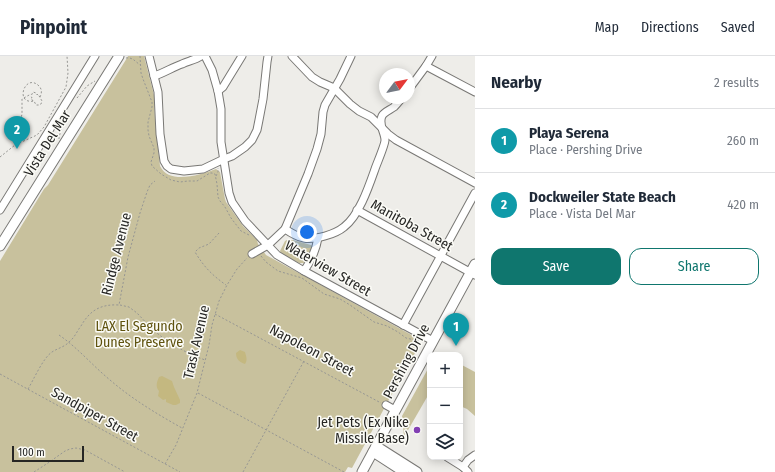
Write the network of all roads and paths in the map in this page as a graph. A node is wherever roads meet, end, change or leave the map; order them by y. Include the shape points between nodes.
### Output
1 (67, 56) edge
2 (95, 56) edge
3 (140, 56) edge
4 (149, 56) edge
5 (201, 56) edge
6 (205, 56) edge
7 (242, 56) edge
8 (268, 56) edge
9 (292, 56) edge
10 (350, 56) edge
11 (432, 56) edge
12 (122, 57) edge
13 (141, 66) junction
14 (426, 66) junction
15 (154, 76) junction
16 (415, 81) edge
17 (102, 83) junction
18 (334, 88) junction
19 (218, 91) junction
20 (475, 92) edge
21 (32, 94) junction
22 (24, 97) junction
23 (40, 97) junction
24 (74, 101) dead end
25 (33, 102) junction
26 (397, 104) edge
27 (68, 110) dead end
28 (382, 128) junction
29 (64, 144) junction
30 (15, 145) junction
31 (0, 157) edge
32 (224, 159) junction
33 (218, 168) dead end
34 (216, 176) junction
35 (155, 181) dead end
36 (475, 183) edge
37 (475, 193) edge
38 (0, 210) edge
39 (357, 210) junction
40 (285, 229) junction
41 (219, 233) dead end
42 (251, 235) dead end
43 (318, 238) junction
44 (268, 245) junction
45 (0, 246) edge
46 (252, 254) joint
47 (260, 254) dead end
48 (440, 256) junction
49 (475, 264) edge
50 (304, 271) junction
51 (473, 274) edge
52 (227, 285) junction
53 (119, 305) junction
54 (215, 314) junction
55 (403, 324) junction
56 (59, 335) dead end
57 (433, 341) junction
58 (70, 342) junction
59 (421, 342) dead end
60 (205, 361) junction
61 (304, 361) junction
62 (0, 374) edge
63 (28, 389) junction
64 (197, 393) junction
65 (386, 405) joint
66 (395, 410) junction
67 (182, 428) junction
68 (266, 430) junction
69 (375, 449) junction
70 (475, 455) edge
71 (451, 460) edge
72 (165, 464) junction
73 (465, 470) edge
74 (34, 472) edge
75 (125, 472) edge
76 (180, 472) edge
77 (244, 472) edge
78 (344, 472) edge
79 (362, 472) edge
80 (404, 472) edge
81 (417, 472) edge

1 - 30 path via 66,87 47,121 37,135
2 - 38 street
3 - 13 path
4 - 15 street
5 - 15 street
6 - 19 street, Waterview Street
7 - 19 street
8 - 32 street via 257,130 245,147
9 - 18 street via 312,77
10 - 18 street
11 - 14 street
12 - 13 path via 130,57
12 - 17 main road, Vista Del Mar
13 - 34 path via 152,102 148,130 154,148 152,166 171,180 180,182 197,181 211,173
14 - 16 street
14 - 20 street
15 - 32 street via 158,92 162,153 167,166 176,170 193,170
17 - 24 path via 96,80 92,82
17 - 29 main road, Vista Del Mar
18 - 28 street via 359,111 371,116
18 - 40 street via 323,112 315,156
19 - 32 street, Waterview Street
21 - 22 path
21 - 23 path via 34,92
21 - 25 path
22 - 23 path via 24,87 33,83 40,87
22 - 25 path
22 - 30 path via 21,101 22,114
23 - 25 path via 42,101 39,106
26 - 28 street via 382,115
27 - 29 path via 59,137 59,141
28 - 36 street via 396,140
28 - 39 street via 385,140 369,187
29 - 45 main road, Vista Del Mar
30 - 31 path
32 - 44 street, Waterview Street via 230,198 245,221
33 - 34 path
34 - 42 path via 220,201 241,231
35 - 53 path, Rindge Avenue via 150,184 140,213
37 - 48 street
39 - 43 street via 344,227
39 - 48 street, Manitoba Street
40 - 43 street via 301,238
40 - 44 street
41 - 52 path via 210,244 195,252 215,277
43 - 50 street via 317,246
44 - 46 street
44 - 50 street, Waterview Street via 277,255
46 - 52 path, Trask Avenue via 242,262
47 - 59 path via 278,271 302,278 324,294 340,299 374,322 387,326 406,338
48 - 51 street, Manitoba Street
48 - 55 street
49 - 51 main road, Pershing Drive
50 - 55 street, Waterview Street
51 - 57 main road, Pershing Drive
52 - 54 path, Trask Avenue
53 - 58 path, Rindge Avenue via 109,304 90,313
53 - 60 path via 129,307 137,313 171,344
54 - 60 path, Trask Avenue
54 - 61 path, Napoleon Street
55 - 57 street, Waterview Street
56 - 58 path
57 - 66 main road, Pershing Drive
58 - 63 path, Rindge Avenue via 46,357
58 - 67 path via 123,391
60 - 64 path, Trask Avenue
61 - 65 path, Napoleon Street
61 - 68 path
62 - 63 path, Sandpiper Street
63 - 72 path, Sandpiper Street
64 - 67 path, Trask Avenue
64 - 68 path
65 - 66 street
66 - 69 main road, Pershing Drive
67 - 72 path, Trask Avenue
68 - 77 path
68 - 78 path
69 - 79 main road, Pershing Drive
69 - 80 main road
69 - 81 main road
70 - 73 street via 468,460
71 - 73 street
72 - 76 path, Sandpiper Street
74 - 75 path via 65,450 76,448 85,450

